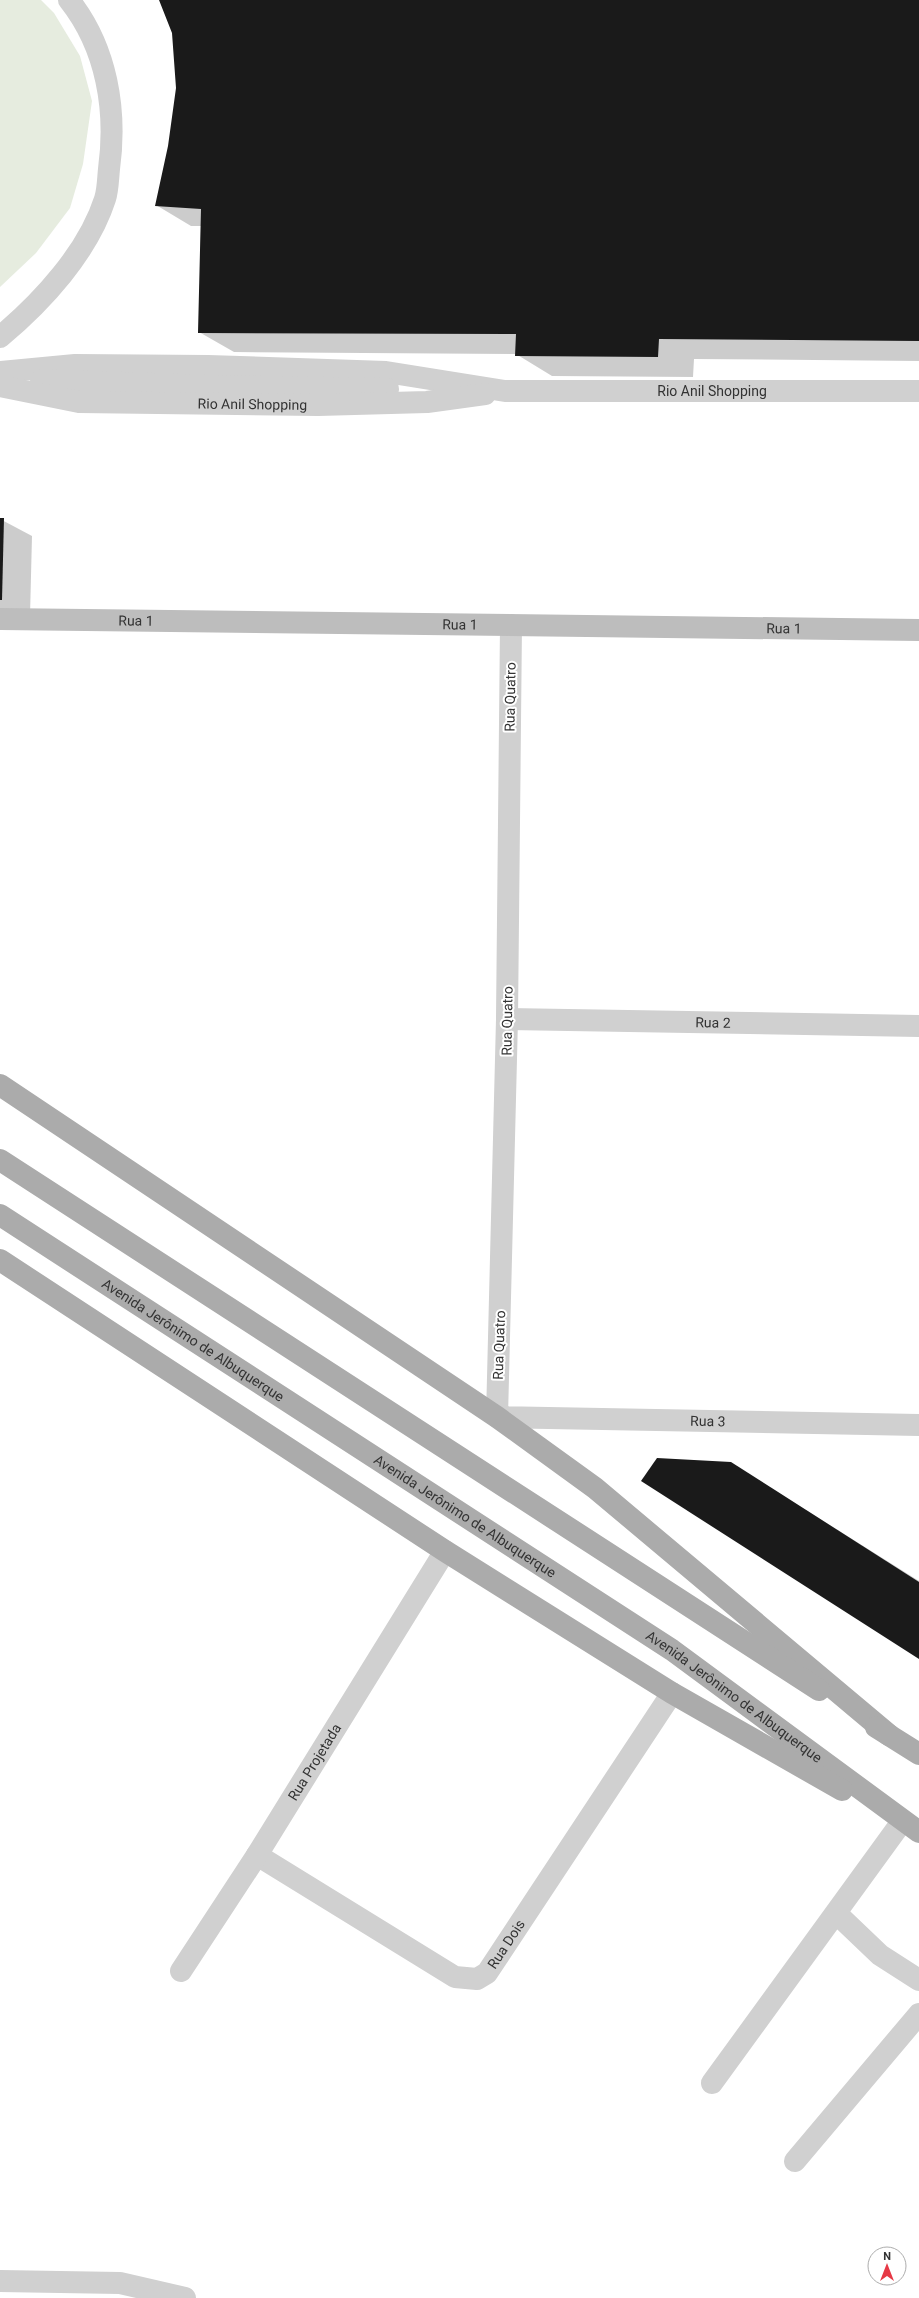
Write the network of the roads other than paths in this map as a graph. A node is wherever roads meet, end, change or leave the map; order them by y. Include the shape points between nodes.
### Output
1 (70, 0) edge
2 (0, 337) edge
3 (0, 372) edge
4 (0, 378) edge
5 (0, 386) edge
6 (505, 391) junction
7 (919, 392) edge
8 (0, 619) edge
9 (511, 625) junction
10 (919, 630) edge
11 (507, 1019) junction
12 (919, 1026) edge
13 (0, 1086) edge
14 (0, 1099) edge
15 (58, 1126) junction
16 (0, 1160) edge
17 (0, 1215) edge
18 (0, 1260) edge
19 (497, 1417) junction
20 (919, 1425) edge
21 (444, 1551) junction
22 (672, 1693) junction
23 (889, 1735) junction
24 (919, 1754) edge
25 (913, 1830) edge
26 (257, 1855) junction
27 (836, 1913) junction
28 (181, 1971) dead end
29 (919, 1980) edge
30 (919, 2014) edge
31 (712, 2083) dead end
32 (795, 2161) dead end
33 (0, 2281) edge
34 (185, 2298) edge

1 - 2 street via 101,56 112,101 112,148 105,198 85,241 58,281
3 - 6 street, Rio Anil Shopping via 75,365 378,371
4 - 6 street, Rio Anil Shopping via 199,386
5 - 6 street, Rio Anil Shopping via 79,402 287,405 427,402
6 - 7 street, Rio Anil Shopping
8 - 9 main road, Rua 1
9 - 10 main road, Rua 1
9 - 11 street, Rua Quatro
11 - 12 street, Rua 2
11 - 19 street, Rua Quatro
13 - 15 main road
14 - 15 main road
15 - 19 main road
16 - 23 main road
17 - 25 main road, Avenida Jerônimo de Albuquerque via 672,1650
18 - 21 main road
19 - 20 street, Rua 3
19 - 23 main road via 595,1488
21 - 22 main road
21 - 26 street, Rua Projetada
22 - 25 main road
22 - 26 street, Rua Dois via 487,1972 477,1979 455,1977
23 - 24 main road
25 - 27 street
26 - 28 street, Rua Projetada
27 - 29 street via 880,1955
27 - 31 street
30 - 32 street
33 - 34 street via 120,2283

